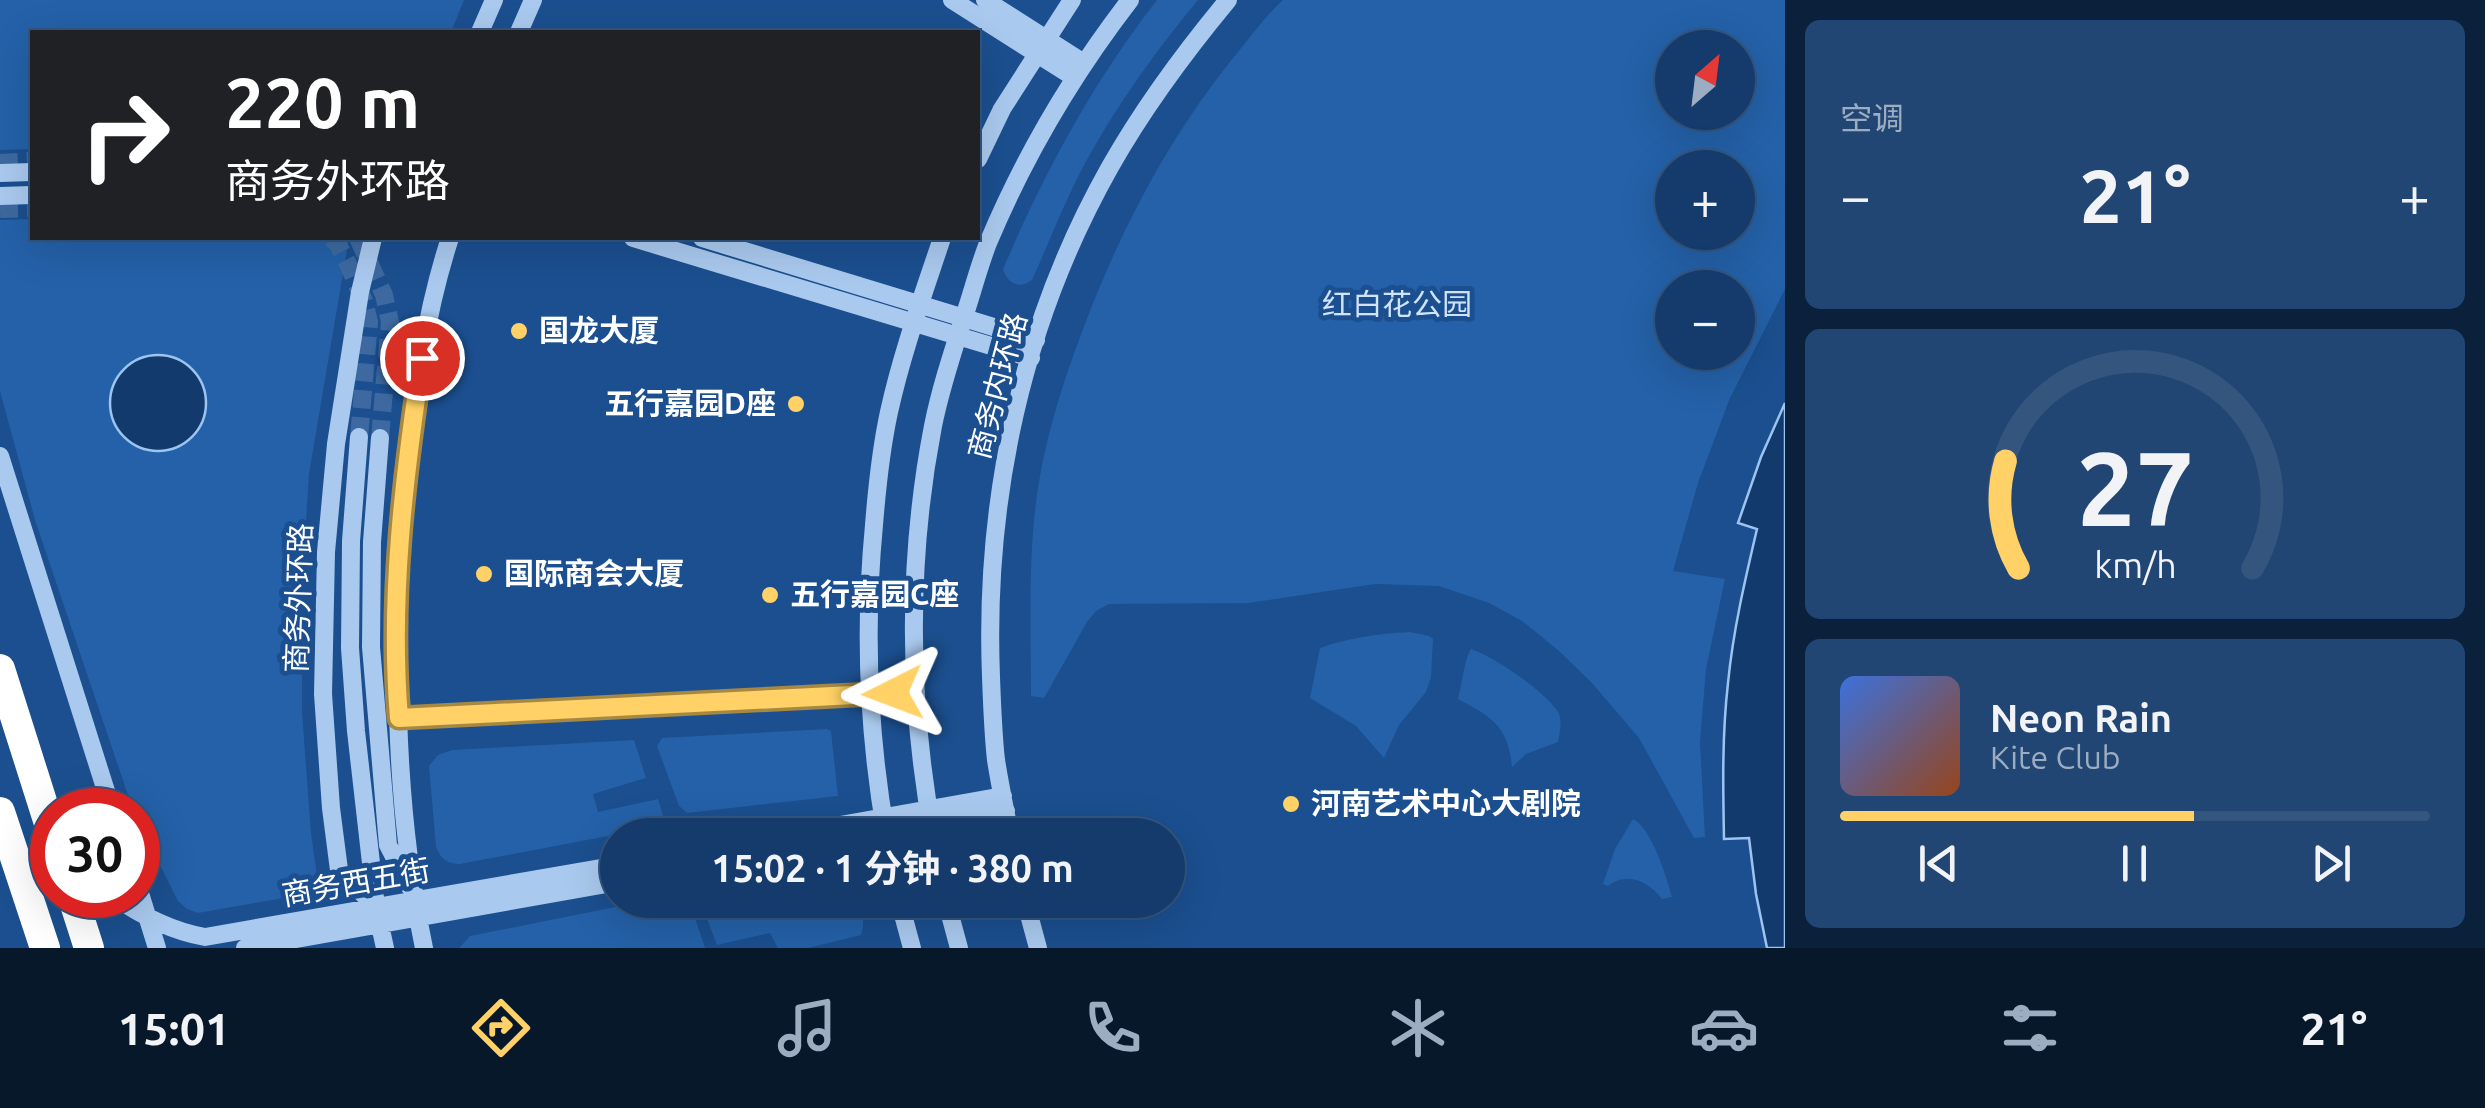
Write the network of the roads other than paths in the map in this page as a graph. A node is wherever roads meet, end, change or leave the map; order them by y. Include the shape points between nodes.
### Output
1 (494, 0) edge
2 (533, 0) edge
3 (952, 0) edge
4 (984, 0) edge
5 (1072, 0) edge
6 (1130, 0) edge
7 (1228, 0) edge
8 (481, 30) edge
9 (519, 30) edge
10 (1041, 46) junction
11 (1080, 71) junction
12 (980, 155) edge
13 (30, 172) edge
14 (0, 173) edge
15 (30, 195) edge
16 (0, 196) edge
17 (373, 240) edge
18 (450, 240) edge
19 (640, 240) edge
20 (708, 240) edge
21 (941, 240) edge
22 (917, 314) junction
23 (961, 327) junction
24 (1034, 349) junction
25 (359, 437) tunnel mouth
26 (380, 438) tunnel mouth
27 (0, 456) edge
28 (0, 669) edge
29 (916, 692) junction
30 (870, 694) junction
31 (399, 718) junction
32 (38, 788) edge
33 (105, 788) edge
34 (1004, 804) junction
35 (0, 812) edge
36 (881, 818) edge
37 (930, 818) edge
38 (950, 818) edge
39 (1007, 818) edge
40 (600, 869) edge
41 (600, 884) edge
42 (417, 908) junction
43 (378, 915) junction
44 (79, 918) edge
45 (147, 918) edge
46 (149, 918) edge
47 (904, 918) edge
48 (949, 918) edge
49 (1030, 918) edge
50 (954, 947) edge
51 (45, 948) edge
52 (89, 948) edge
53 (158, 948) edge
54 (244, 948) edge
55 (385, 948) edge
56 (424, 948) edge
57 (912, 948) edge
58 (1038, 948) edge

1 - 8 street
2 - 9 street
3 - 10 street
4 - 10 street
5 - 10 street
6 - 11 street, 商务内环路
7 - 24 street, 商务内环路 via 1167,76 1109,168 1058,273
10 - 11 street
10 - 12 street
11 - 23 street, 商务内环路 via 1004,210
13 - 14 street
15 - 16 street
17 - 43 street, 商务外环路 via 336,444 324,694 339,870
18 - 31 street via 410,449 397,606
19 - 22 street
20 - 22 street
21 - 22 street
22 - 23 street
22 - 30 street via 888,414 880,471 869,596
23 - 24 street
23 - 29 street, 商务内环路 via 925,478 914,598
24 - 34 street, 商务内环路 via 1008,439 992,565 991,671
25 - 43 street via 350,648
26 - 42 street via 372,542 376,730 388,845
27 - 33 street
28 - 32 highway
29 - 30 street
29 - 37 street, 商务内环路
30 - 31 street
30 - 36 street
31 - 42 street
34 - 38 street
34 - 39 street, 商务内环路
35 - 51 highway
40 - 42 street, 商务西五街
41 - 42 street, 商务西五街
42 - 43 street, 商务西五街
42 - 56 street
43 - 46 street, 商务西五街 via 205,937
43 - 54 street, 商务西五街
43 - 55 street
44 - 52 highway
45 - 53 street
47 - 57 street
48 - 50 street
49 - 58 street

